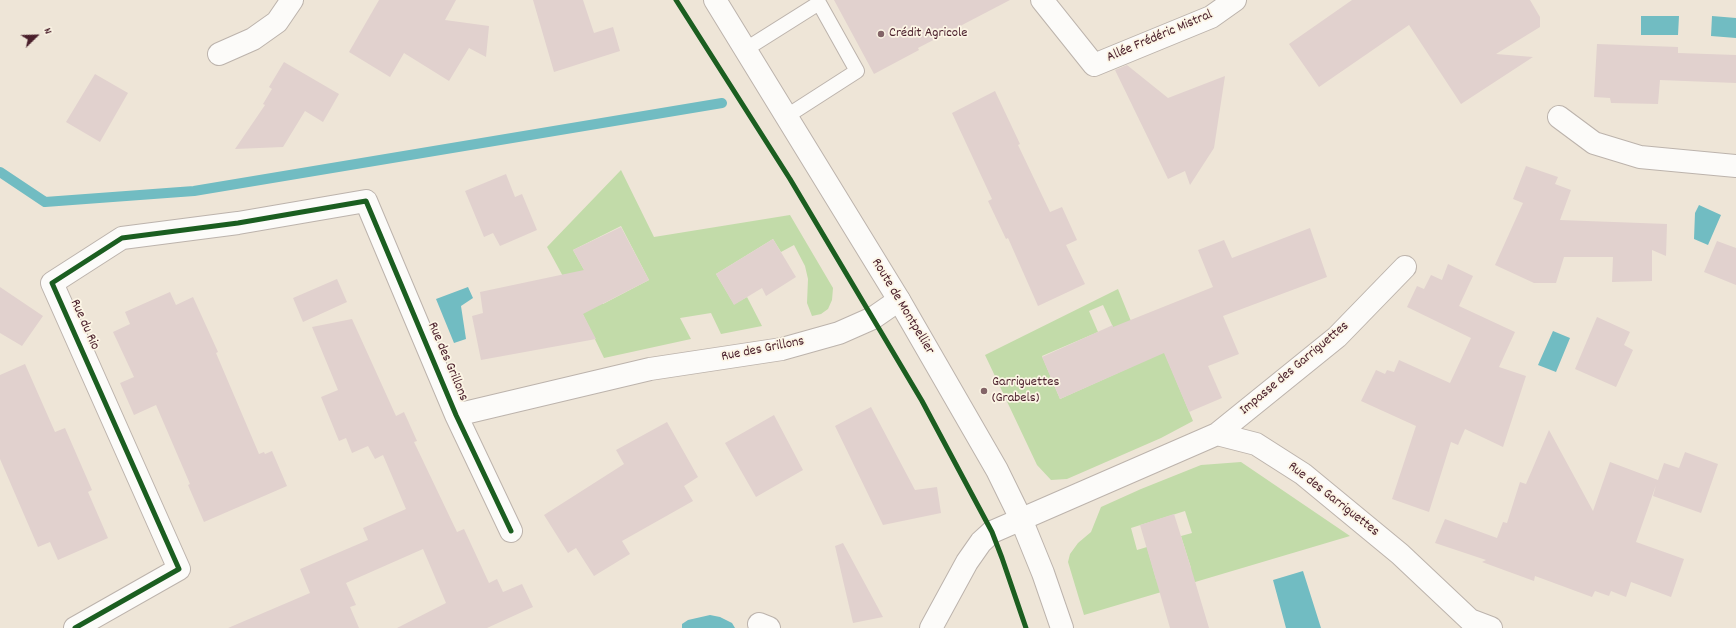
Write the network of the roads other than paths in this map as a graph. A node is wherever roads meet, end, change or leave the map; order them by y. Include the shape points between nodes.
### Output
1 (292, 0) edge
2 (715, 0) edge
3 (1042, 0) edge
4 (1235, 0) edge
5 (746, 49) junction
6 (219, 54) dead end
7 (787, 116) junction
8 (1559, 117) dead end
9 (1736, 166) edge
10 (366, 201) joint
11 (1405, 267) dead end
12 (899, 300) junction
13 (456, 414) junction
14 (1217, 434) junction
15 (1021, 519) junction
16 (511, 530) dead end
17 (1471, 624) edge
18 (75, 628) edge
19 (931, 628) edge
20 (1062, 628) edge
21 (1491, 628) edge

1 - 6 street via 276,22 253,40
2 - 5 street, Route de Montpellier
3 - 4 street, Allée Frédéric Mistral via 1094,65 1211,17
5 - 7 street, Route de Montpellier
5 - 7 lane via 819,3 857,71
7 - 12 street, Route de Montpellier
8 - 9 street via 1594,143 1640,157
10 - 13 street, Rue des Grillons
10 - 18 street, Rue du Rio via 238,223 122,238 52,283 179,569
11 - 14 street, Impasse des Garriguettes via 1337,337
12 - 13 street, Rue des Grillons via 873,318 839,333 782,349 650,369
12 - 15 street, Route de Montpellier via 997,470
13 - 16 street, Rue des Grillons
14 - 15 street
14 - 17 street, Rue des Garriguettes via 1256,444 1303,474 1400,554
15 - 19 street via 992,532 981,542 967,562
15 - 20 street, Route de Montpellier via 1044,572
17 - 21 street, Rue des Garriguettes

